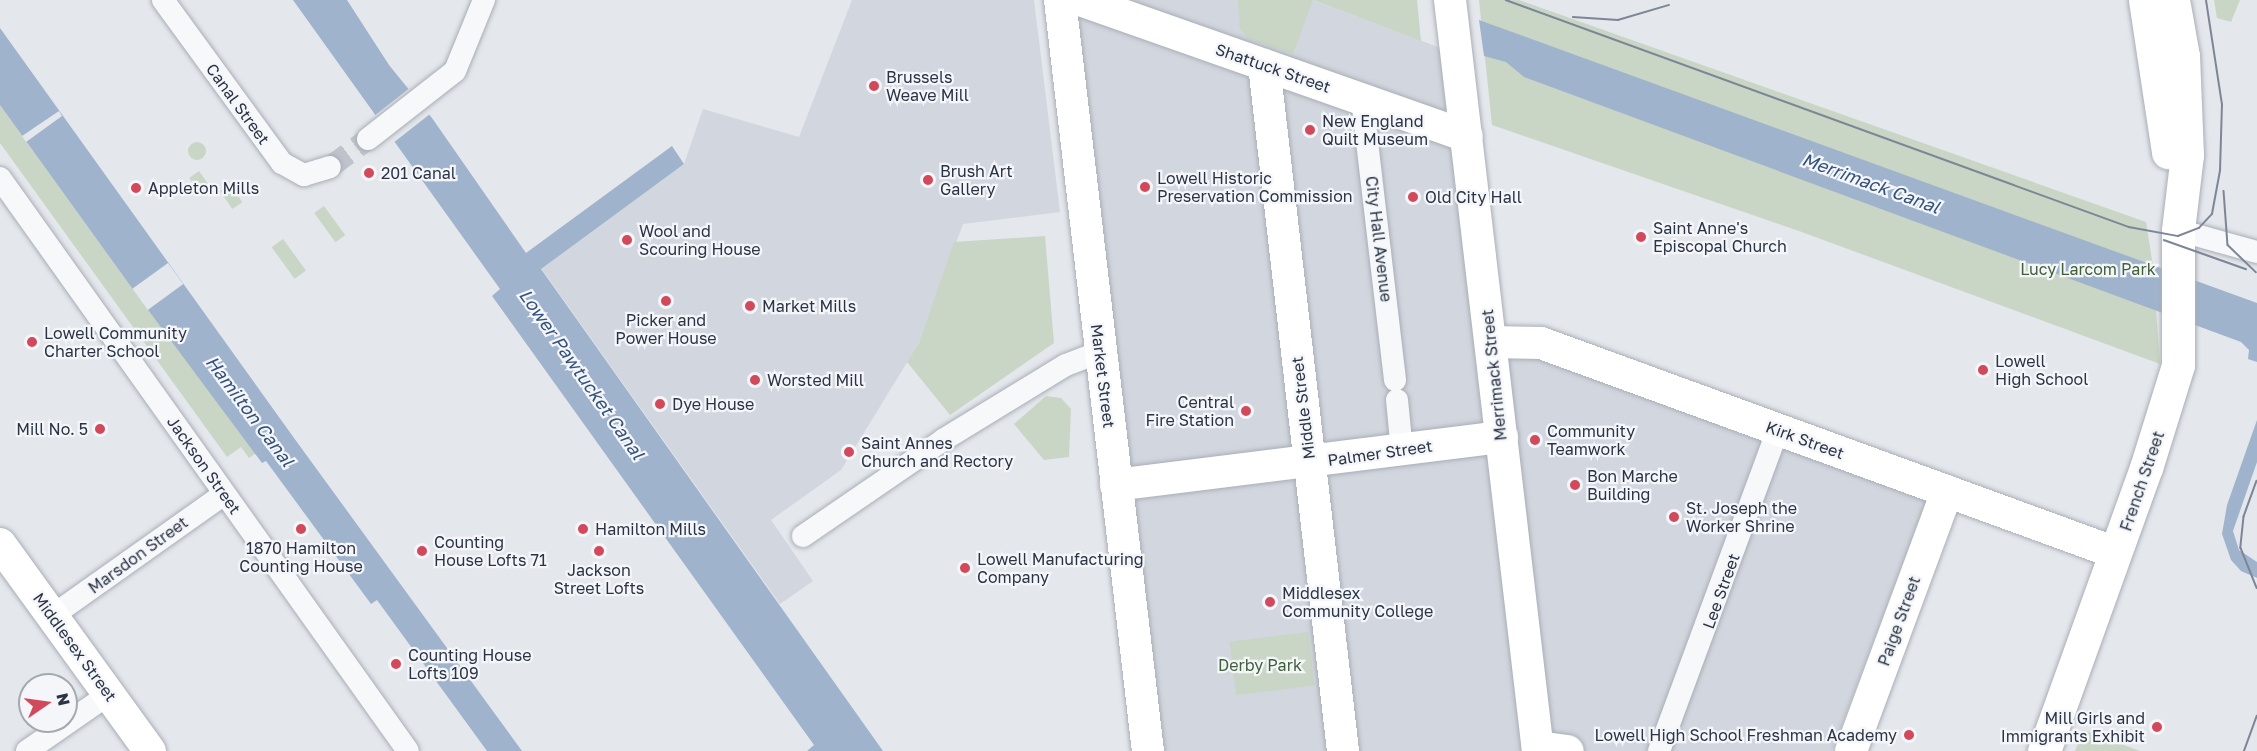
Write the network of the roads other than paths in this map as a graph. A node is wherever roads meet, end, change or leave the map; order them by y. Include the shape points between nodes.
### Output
1 (163, 0) edge
2 (484, 0) edge
3 (1060, 0) edge
4 (1080, 0) edge
5 (1450, 0) edge
6 (2145, 0) edge
7 (2173, 0) edge
8 (1264, 65) junction
9 (1362, 99) junction
10 (371, 136) tunnel mouth
11 (1467, 136) junction
12 (330, 167) tunnel mouth
13 (0, 178) edge
14 (2179, 215) junction
15 (2257, 252) edge
16 (1491, 342) junction
17 (1100, 352) junction
18 (1778, 430) junction
19 (1502, 437) junction
20 (1402, 451) junction
21 (1310, 463) junction
22 (1116, 485) junction
23 (1947, 491) junction
24 (224, 494) junction
25 (803, 536) dead end
26 (0, 544) edge
27 (2116, 553) junction
28 (52, 616) junction
29 (109, 694) junction
30 (1548, 750) edge
31 (27, 751) edge
32 (150, 751) edge
33 (408, 751) edge
34 (1148, 751) edge
35 (1343, 751) edge
36 (1659, 751) edge
37 (1851, 751) edge
38 (2044, 751) edge

1 - 12 street, Canal Street via 286,167 304,175
2 - 10 street via 459,65 435,89
3 - 17 street, Market Street
4 - 8 street, Shattuck Street
5 - 11 street, Merrimack Street
6 - 14 main road
7 - 14 main road via 2186,101 2187,154
8 - 9 street, Shattuck Street
8 - 21 street, Middle Street
9 - 11 street, Shattuck Street
9 - 20 street, City Hall Avenue
11 - 16 street, Merrimack Street
13 - 24 street, Jackson Street
14 - 15 street
14 - 27 main road, French Street via 2181,331 2173,391
16 - 18 street, Kirk Street via 1540,343
16 - 19 street, Merrimack Street
17 - 22 street, Market Street
17 - 25 street via 1066,365 943,440
18 - 23 street, Kirk Street
18 - 36 street, Lee Street
19 - 20 street, Palmer Street
19 - 30 street, Merrimack Street
20 - 21 street, Palmer Street
21 - 22 street, Palmer Street
21 - 35 street, Middle Street
22 - 34 street, Market Street
23 - 27 street, Kirk Street
23 - 37 street, Paige Street
24 - 28 street, Marsdon Street
24 - 33 street, Jackson Street
26 - 28 street, Middlesex Street
27 - 38 main road, French Street
28 - 29 street, Middlesex Street
29 - 31 street
29 - 32 street, Middlesex Street

